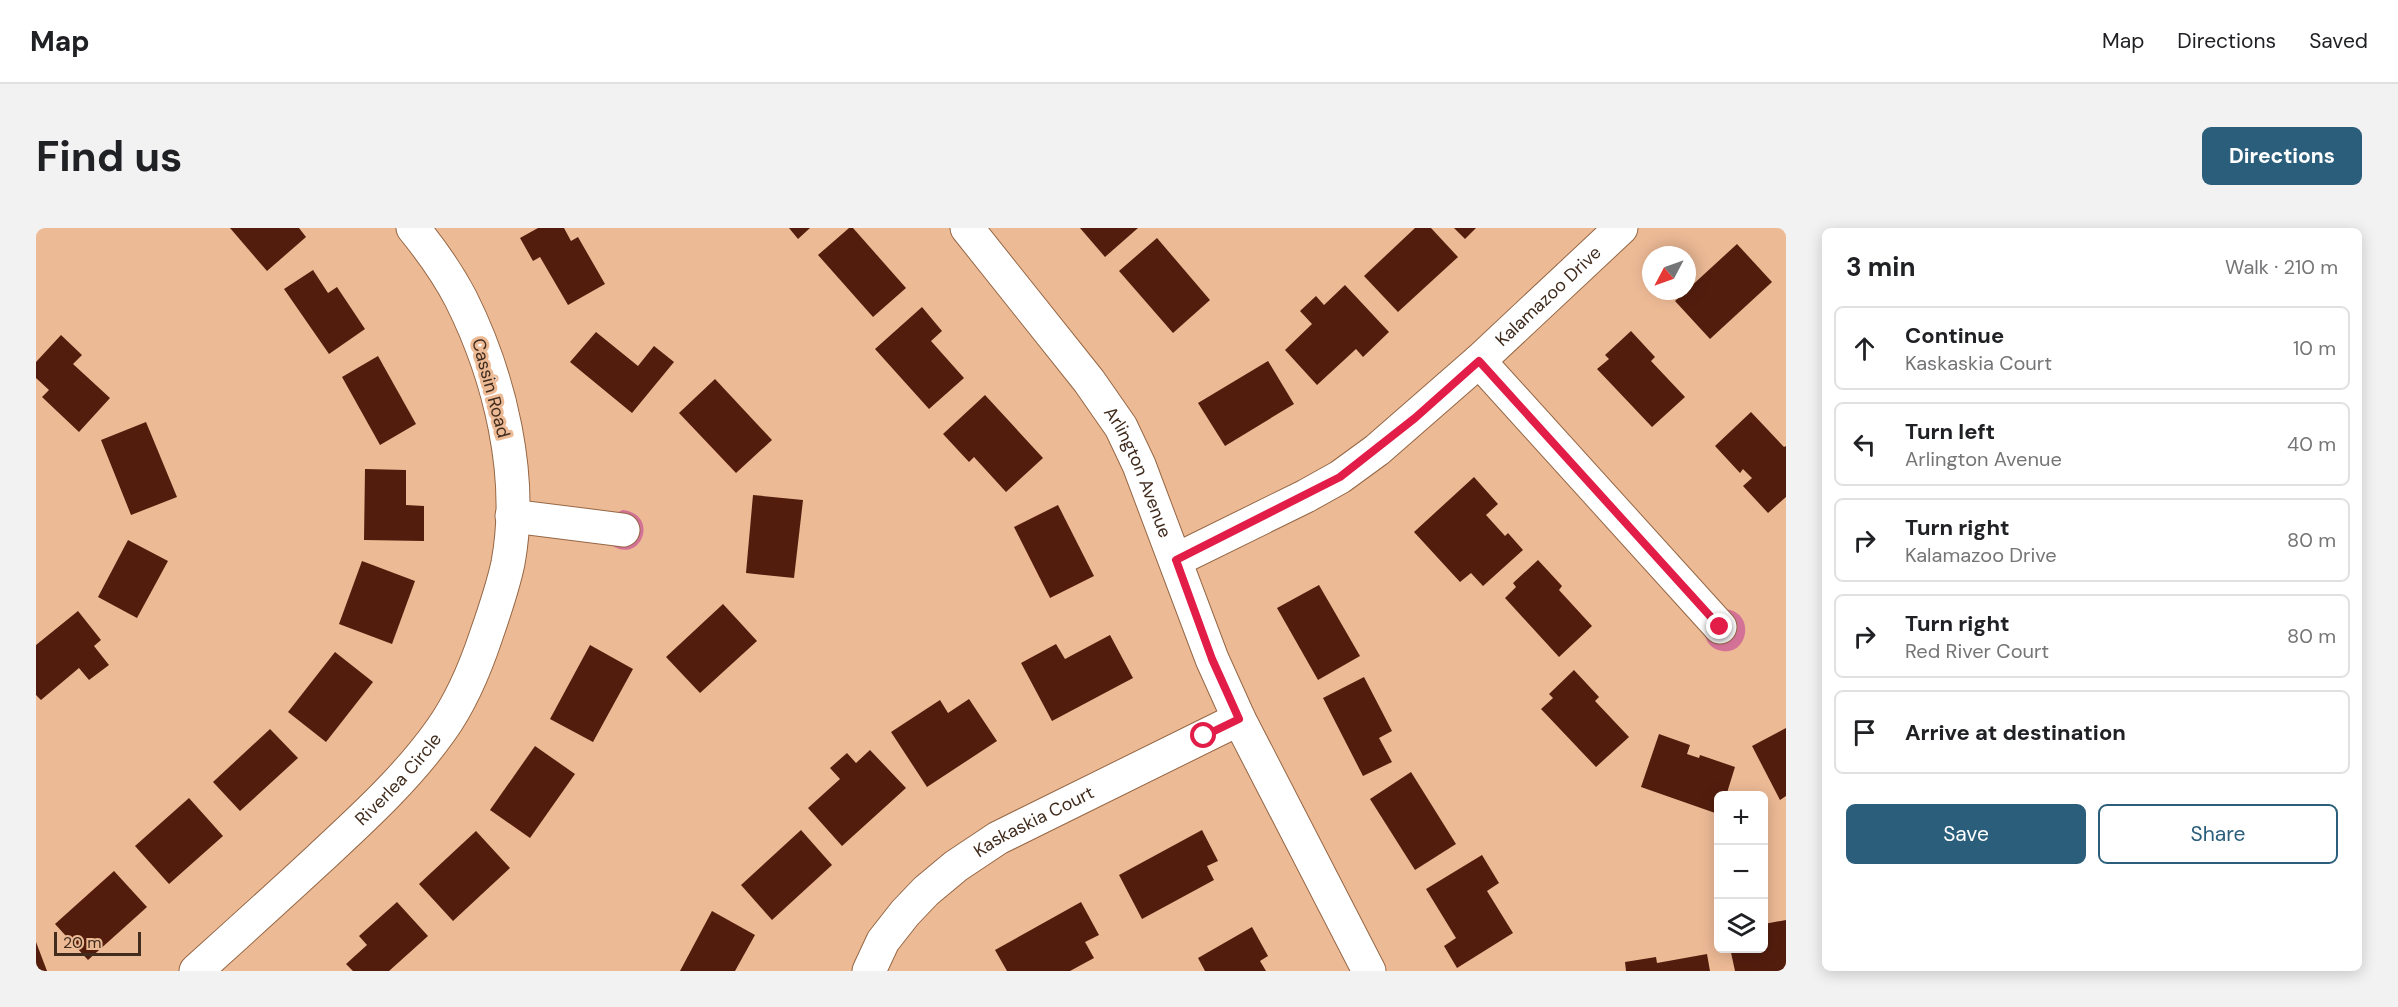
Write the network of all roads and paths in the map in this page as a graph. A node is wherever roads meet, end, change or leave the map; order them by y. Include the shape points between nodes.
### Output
1 (413, 228) edge
2 (967, 228) edge
3 (1621, 228) edge
4 (1479, 361) junction
5 (512, 523) junction
6 (623, 530) dead end
7 (1176, 560) junction
8 (1720, 627) dead end
9 (1239, 719) junction
10 (196, 971) edge
11 (869, 971) edge
12 (1369, 971) edge

1 - 5 street, Cassin Road via 461,298 484,352 500,406 510,467
2 - 7 street, Arlington Avenue via 1082,372 1120,427
3 - 4 street, Kalamazoo Drive
4 - 7 street, Kalamazoo Drive via 1340,477
4 - 8 street
5 - 6 street
5 - 10 street, Riverlea Circle via 508,564 494,616 472,675 442,728 364,818
7 - 9 street, Arlington Avenue
9 - 11 street, Kaskaskia Court via 998,838 956,866 905,913 884,940
9 - 12 street, Arlington Avenue

